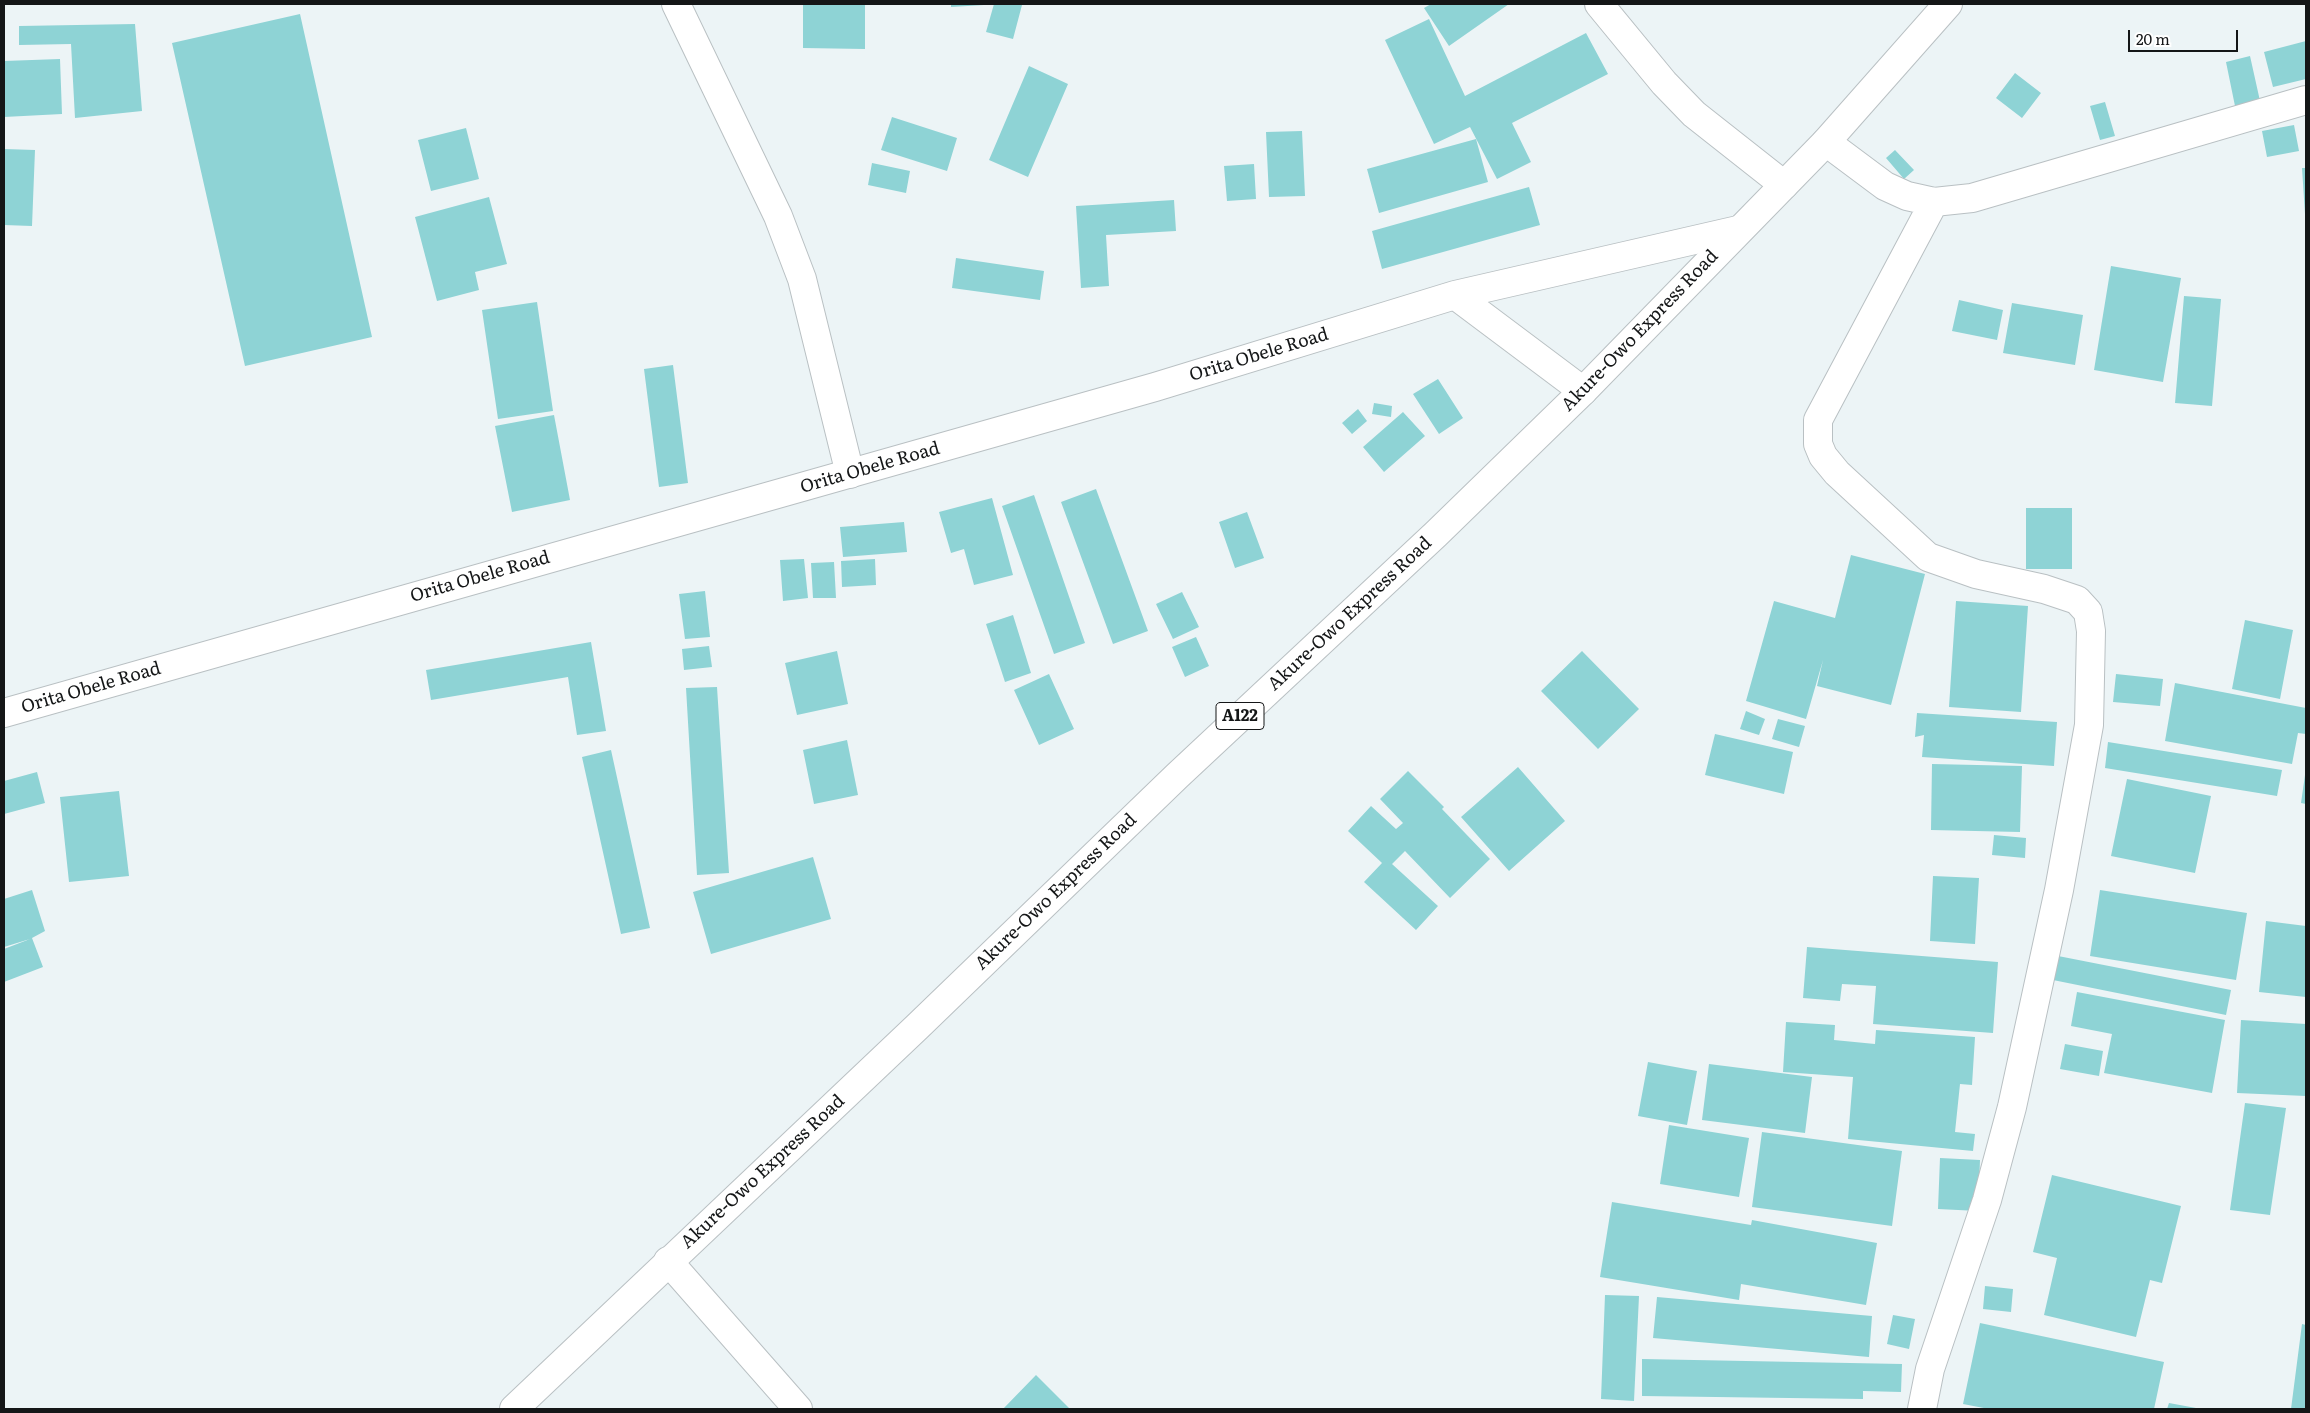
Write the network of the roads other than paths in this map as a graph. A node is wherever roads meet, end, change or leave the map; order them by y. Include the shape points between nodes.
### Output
1 (676, 4) edge
2 (1599, 4) edge
3 (1948, 4) edge
4 (2306, 100) edge
5 (1826, 142) junction
6 (1784, 185) junction
7 (1934, 202) junction
8 (1738, 230) junction
9 (1455, 295) junction
10 (1583, 390) junction
11 (850, 474) junction
12 (4, 713) edge
13 (668, 1261) junction
14 (514, 1409) edge
15 (798, 1409) edge
16 (1922, 1409) edge

1 - 11 main road via 778,216 802,279
2 - 6 main road via 1694,114
3 - 5 main road, Akure-Owo Express Road / A122
4 - 7 main road via 1972,198
5 - 6 main road, Akure-Owo Express Road / A122
5 - 7 main road via 1885,186 1907,196
6 - 8 main road, Akure-Owo Express Road / A122
7 - 16 main road via 1818,420 1818,444 1837,473 1928,557 1976,574 2077,600 2088,612 2091,631 2089,725 2059,890 2016,1088 1987,1200 1930,1369
8 - 9 main road, Orita Obele Road
8 - 10 main road, Akure-Owo Express Road / A122
9 - 10 main road
9 - 11 main road, Orita Obele Road via 1155,387
10 - 13 main road, Akure-Owo Express Road / A122 via 1436,534 1170,782 917,1027
11 - 12 main road, Orita Obele Road
13 - 14 main road, Akure-Owo Express Road / A122
13 - 15 main road

